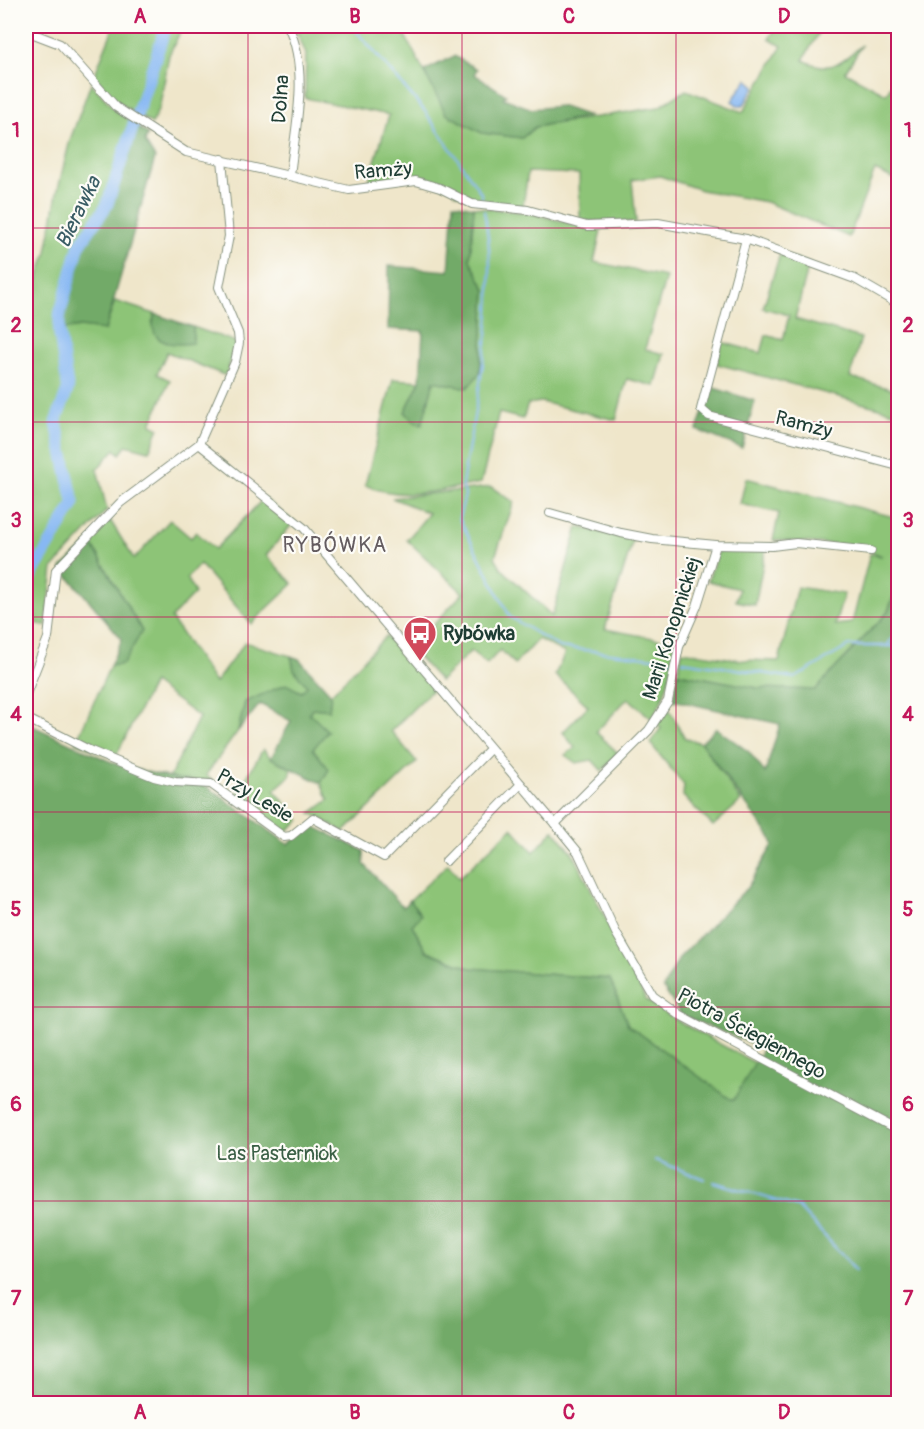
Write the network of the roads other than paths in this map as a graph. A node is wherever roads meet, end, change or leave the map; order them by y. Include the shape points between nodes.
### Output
1 (288, 26) edge
2 (26, 31) edge
3 (222, 159) junction
4 (291, 176) junction
5 (746, 239) junction
6 (898, 304) edge
7 (199, 444) junction
8 (898, 466) edge
9 (550, 513) dead end
10 (716, 545) junction
11 (871, 551) dead end
12 (26, 694) edge
13 (26, 718) edge
14 (490, 749) junction
15 (521, 784) junction
16 (555, 824) junction
17 (446, 861) dead end
18 (898, 1131) edge
19 (125, 1404) edge
20 (159, 1404) edge

1 - 4 street, Dolna via 297,44 300,78
2 - 3 street, Ramży via 60,44 116,107 143,125 186,152
3 - 4 street, Ramży
3 - 7 street via 229,236 219,287 239,343
4 - 5 street, Ramży via 349,190 416,181 472,204 528,210 588,226 658,223
5 - 6 street, Ramży via 855,279
5 - 8 street, Ramży via 700,409 709,416
7 - 12 street via 120,503 56,570 48,638
7 - 14 street, Piotra Ściegiennego via 304,528
9 - 10 street via 621,534
10 - 11 street via 796,543
10 - 16 street, Marii Konopnickiej via 679,647 668,701 649,730
13 - 14 street, Przy Lesie via 154,777 211,784 284,837 313,818 384,857
14 - 15 street, Piotra Ściegiennego
15 - 16 street, Piotra Ściegiennego
15 - 17 street
16 - 18 street, Piotra Ściegiennego via 578,852 616,933 652,995 680,1015
19 - 20 street

